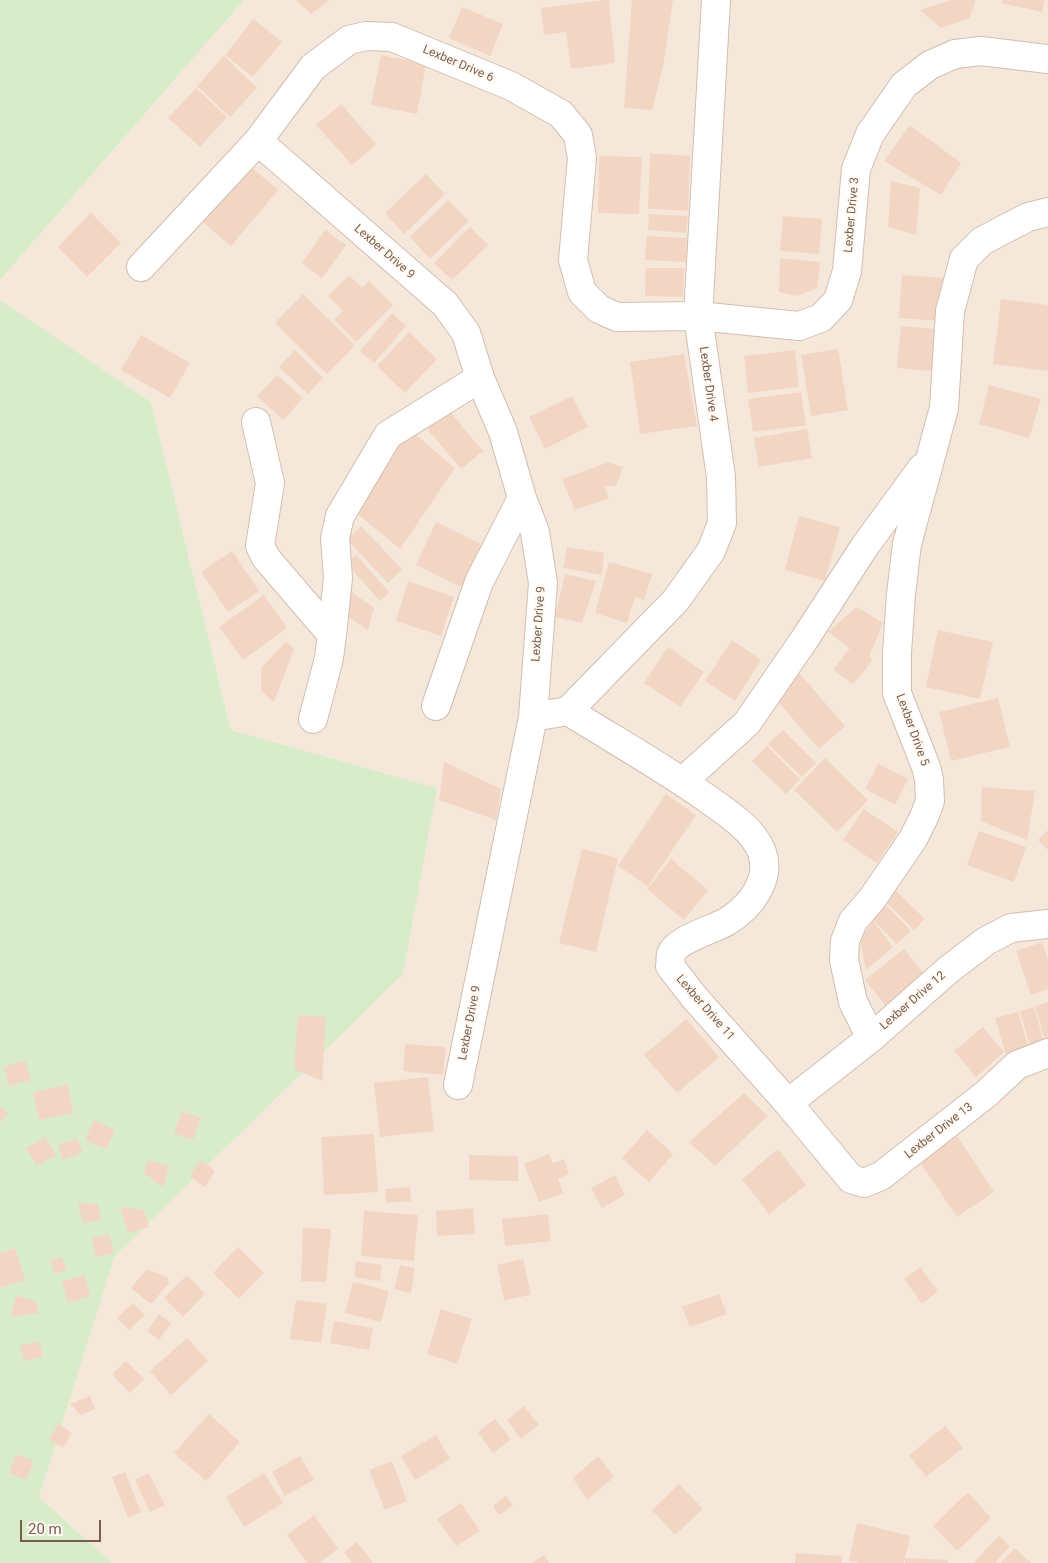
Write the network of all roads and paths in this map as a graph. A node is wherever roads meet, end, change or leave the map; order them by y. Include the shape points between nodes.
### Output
1 (716, 0) edge
2 (1048, 59) edge
3 (258, 141) junction
4 (1048, 212) edge
5 (141, 267) dead end
6 (698, 316) junction
7 (480, 378) junction
8 (256, 422) dead end
9 (931, 456) junction
10 (522, 498) junction
11 (332, 635) junction
12 (436, 706) dead end
13 (568, 711) junction
14 (532, 717) junction
15 (313, 719) dead end
16 (682, 780) junction
17 (1048, 924) edge
18 (871, 1038) junction
19 (1048, 1053) edge
20 (458, 1085) dead end
21 (788, 1102) junction
22 (832, 1156) joint

1 - 6 street, Lexber Drive 4
2 - 6 street, Lexber Drive 3 via 981,51 955,54 930,65 904,85 870,134 856,169 847,272 838,300 821,318 799,326
3 - 5 street, Lexber Drive 6
3 - 6 street, Lexber Drive 6 via 313,67 327,56 349,40 366,36 392,37 511,86 561,114 578,135 582,158 573,260 582,292 599,309 617,316
3 - 7 street, Lexber Drive 9 via 445,304 466,334
4 - 9 street, Lexber Drive 5 via 1028,217 982,241 964,259 950,311 944,408
6 - 13 street, Lexber Drive 4 via 721,477 722,523 711,551 676,600
7 - 10 street, Lexber Drive 9 via 503,432
7 - 11 street via 388,435 340,516 335,538 338,578
8 - 11 street via 270,482 260,546 266,558
9 - 16 street, Lexber Drive 5 via 865,546 747,723
9 - 18 street, Lexber Drive 5 via 907,544 896,678 897,692 926,767 930,801 913,839 853,921 845,941 844,960 852,1002
10 - 12 street via 479,582
10 - 14 street, Lexber Drive 9 via 535,532 542,583
11 - 15 street
13 - 14 street
13 - 16 street, Lexber Drive 11
14 - 20 street, Lexber Drive 9
16 - 21 street, Lexber Drive 11 via 739,822 761,850 765,872 761,885 748,904 717,928 680,944 672,954 670,966
17 - 18 street, Lexber Drive 12 via 1011,928 986,941
18 - 21 street, Lexber Drive 12
19 - 22 street, Lexber Drive 13 via 1016,1065 986,1094 881,1176 864,1183 851,1179
21 - 22 street, Lexber Drive 11

